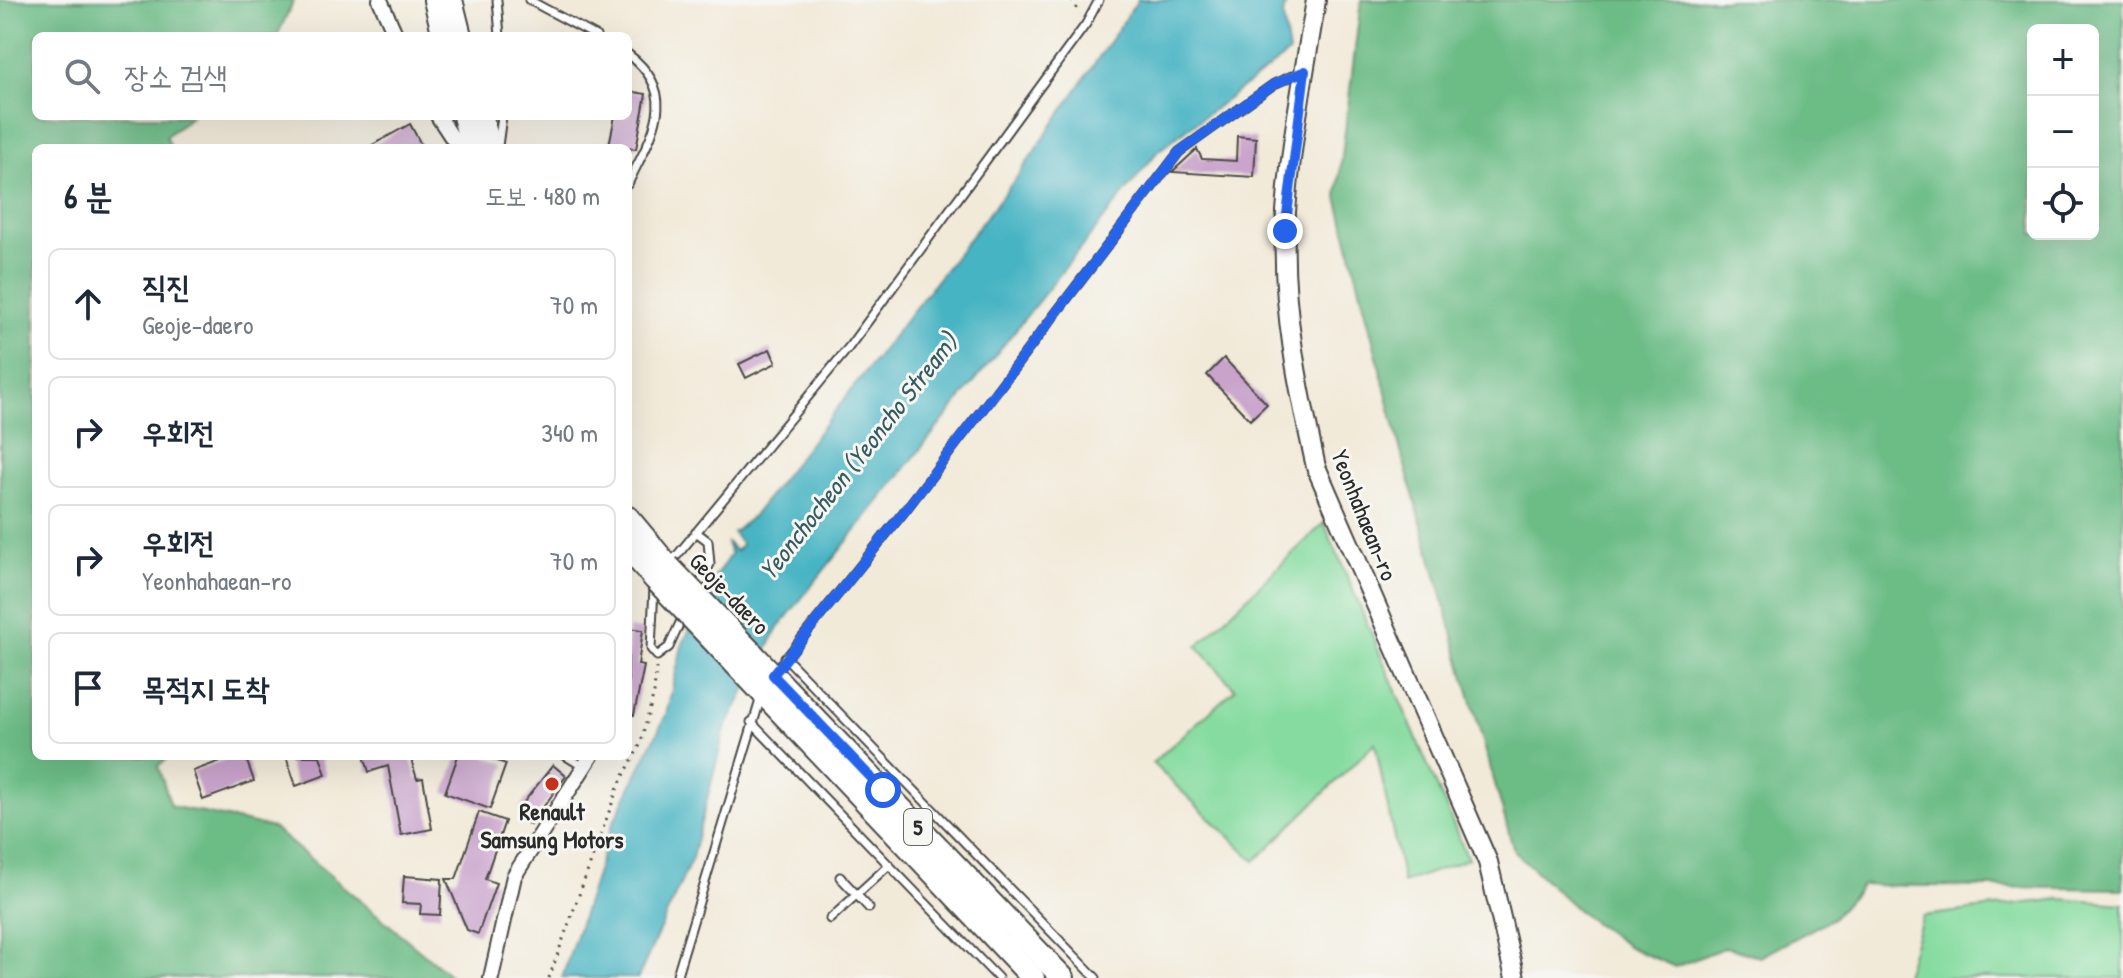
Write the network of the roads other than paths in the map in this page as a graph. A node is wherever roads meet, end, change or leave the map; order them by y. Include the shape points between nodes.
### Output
1 (380, 0) edge
2 (435, 0) edge
3 (451, 0) edge
4 (497, 0) edge
5 (529, 0) edge
6 (1099, 0) edge
7 (1316, 0) edge
8 (394, 32) edge
9 (443, 32) edge
10 (459, 32) edge
11 (500, 32) edge
12 (589, 32) edge
13 (632, 57) edge
14 (1305, 71) junction
15 (440, 120) edge
16 (465, 120) edge
17 (482, 120) edge
18 (502, 120) edge
19 (451, 141) edge
20 (471, 144) edge
21 (489, 144) edge
22 (498, 144) edge
23 (632, 175) edge
24 (632, 524) edge
25 (696, 532) junction
26 (632, 551) edge
27 (662, 572) junction
28 (773, 675) junction
29 (751, 722) junction
30 (588, 761) edge
31 (889, 865) junction
32 (840, 877) dead end
33 (857, 894) junction
34 (869, 908) dead end
35 (830, 919) dead end
36 (491, 978) edge
37 (676, 978) edge
38 (998, 978) edge
39 (1033, 978) edge
40 (1063, 978) edge
41 (1096, 978) edge
42 (1515, 978) edge

1 - 8 street
2 - 9 main road
3 - 10 main road
4 - 11 lane
5 - 12 lane
6 - 25 lane via 849,347
7 - 14 street, Yeonhahaean-ro
13 - 23 lane via 648,69 658,99 657,122
14 - 28 lane via 1274,84 1179,152
14 - 42 street, Yeonhahaean-ro via 1285,231 1302,403 1316,467 1488,862
15 - 19 street
16 - 20 main road
17 - 21 main road
18 - 22 lane
24 - 27 main road, Geoje-daero / 5
25 - 27 lane
25 - 27 lane via 708,541 710,564 669,647 657,656 651,649
26 - 27 main road, Geoje-daero / 5
27 - 28 main road, Geoje-daero / 5, bridge
28 - 29 lane
28 - 39 main road, Geoje-daero / 5
28 - 40 main road, Geoje-daero / 5
28 - 41 lane
29 - 31 lane
29 - 37 lane
30 - 36 street via 514,876
31 - 33 lane
31 - 38 lane
32 - 33 lane
33 - 34 lane
33 - 35 lane

